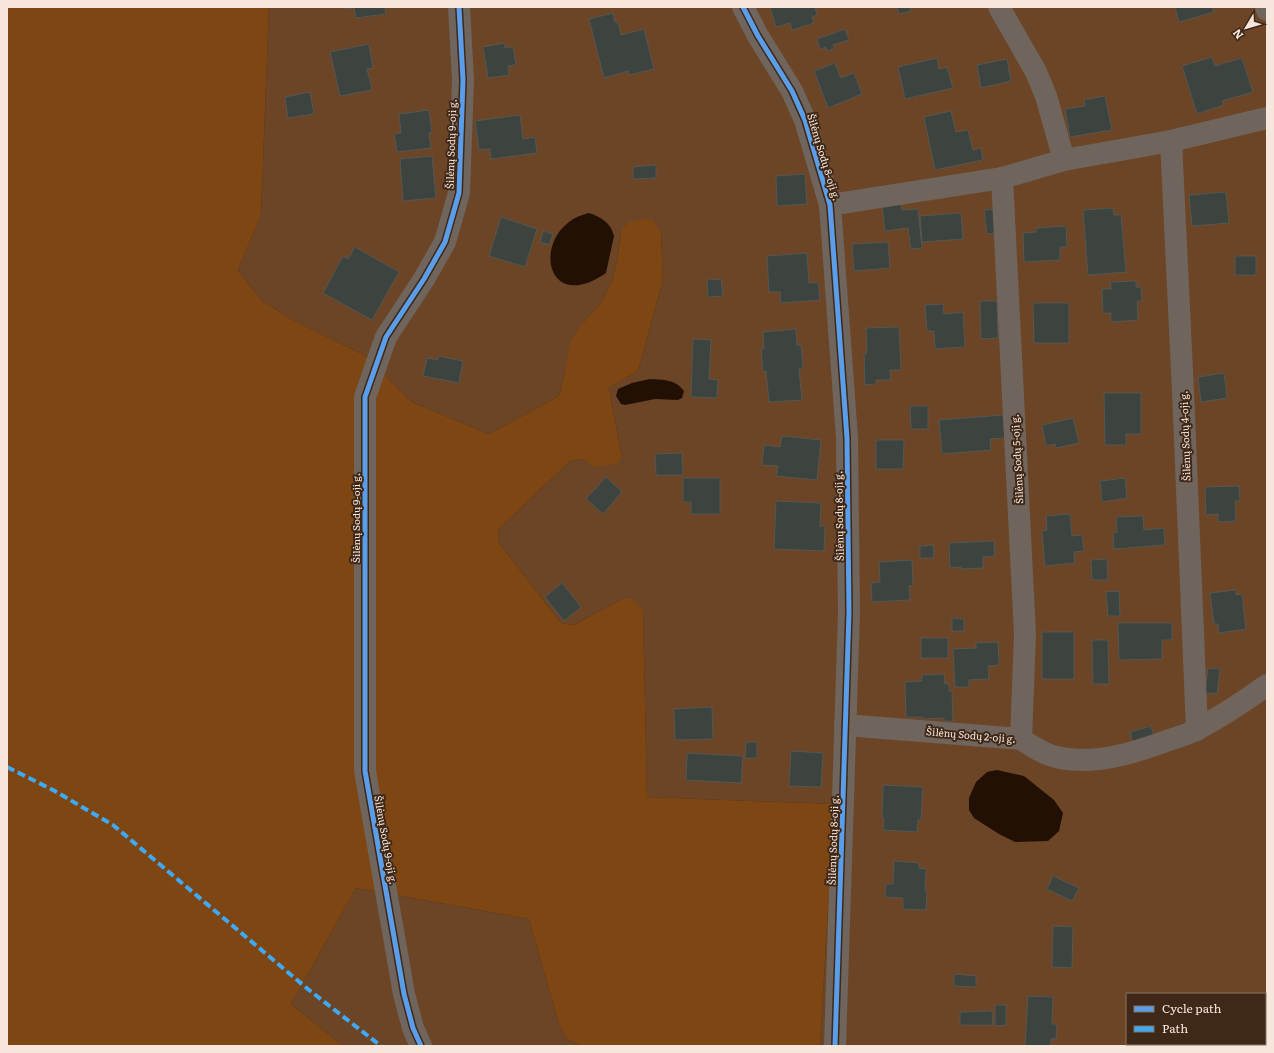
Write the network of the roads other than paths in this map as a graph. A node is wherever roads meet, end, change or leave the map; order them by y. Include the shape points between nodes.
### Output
1 (459, 7) edge
2 (743, 7) edge
3 (999, 7) edge
4 (1267, 118) edge
5 (1171, 141) junction
6 (1064, 160) junction
7 (1002, 178) junction
8 (830, 205) junction
9 (1267, 685) edge
10 (845, 725) junction
11 (1197, 730) junction
12 (1021, 739) junction
13 (421, 1046) edge
14 (836, 1046) edge

1 - 13 street, Šilėnų Sodų 9-oji g. via 463,80 459,193 445,242 386,337 365,397 365,771 404,994 413,1028
2 - 8 street, Šilėnų Sodų 8-oji g. via 792,91 805,120
3 - 6 street via 1046,96
4 - 5 street
5 - 6 street
5 - 11 street, Šilėnų Sodų 4-oji g.
6 - 7 street
7 - 8 street
7 - 12 street, Šilėnų Sodų 5-oji g. via 1026,634
8 - 10 street, Šilėnų Sodų 8-oji g. via 847,438 849,612
9 - 11 street, Šilėnų Sodų 2-oji g.
10 - 12 street, Šilėnų Sodų 2-oji g.
10 - 14 street, Šilėnų Sodų 8-oji g.
11 - 12 street, Šilėnų Sodų 2-oji g. via 1139,751 1082,760 1046,754

